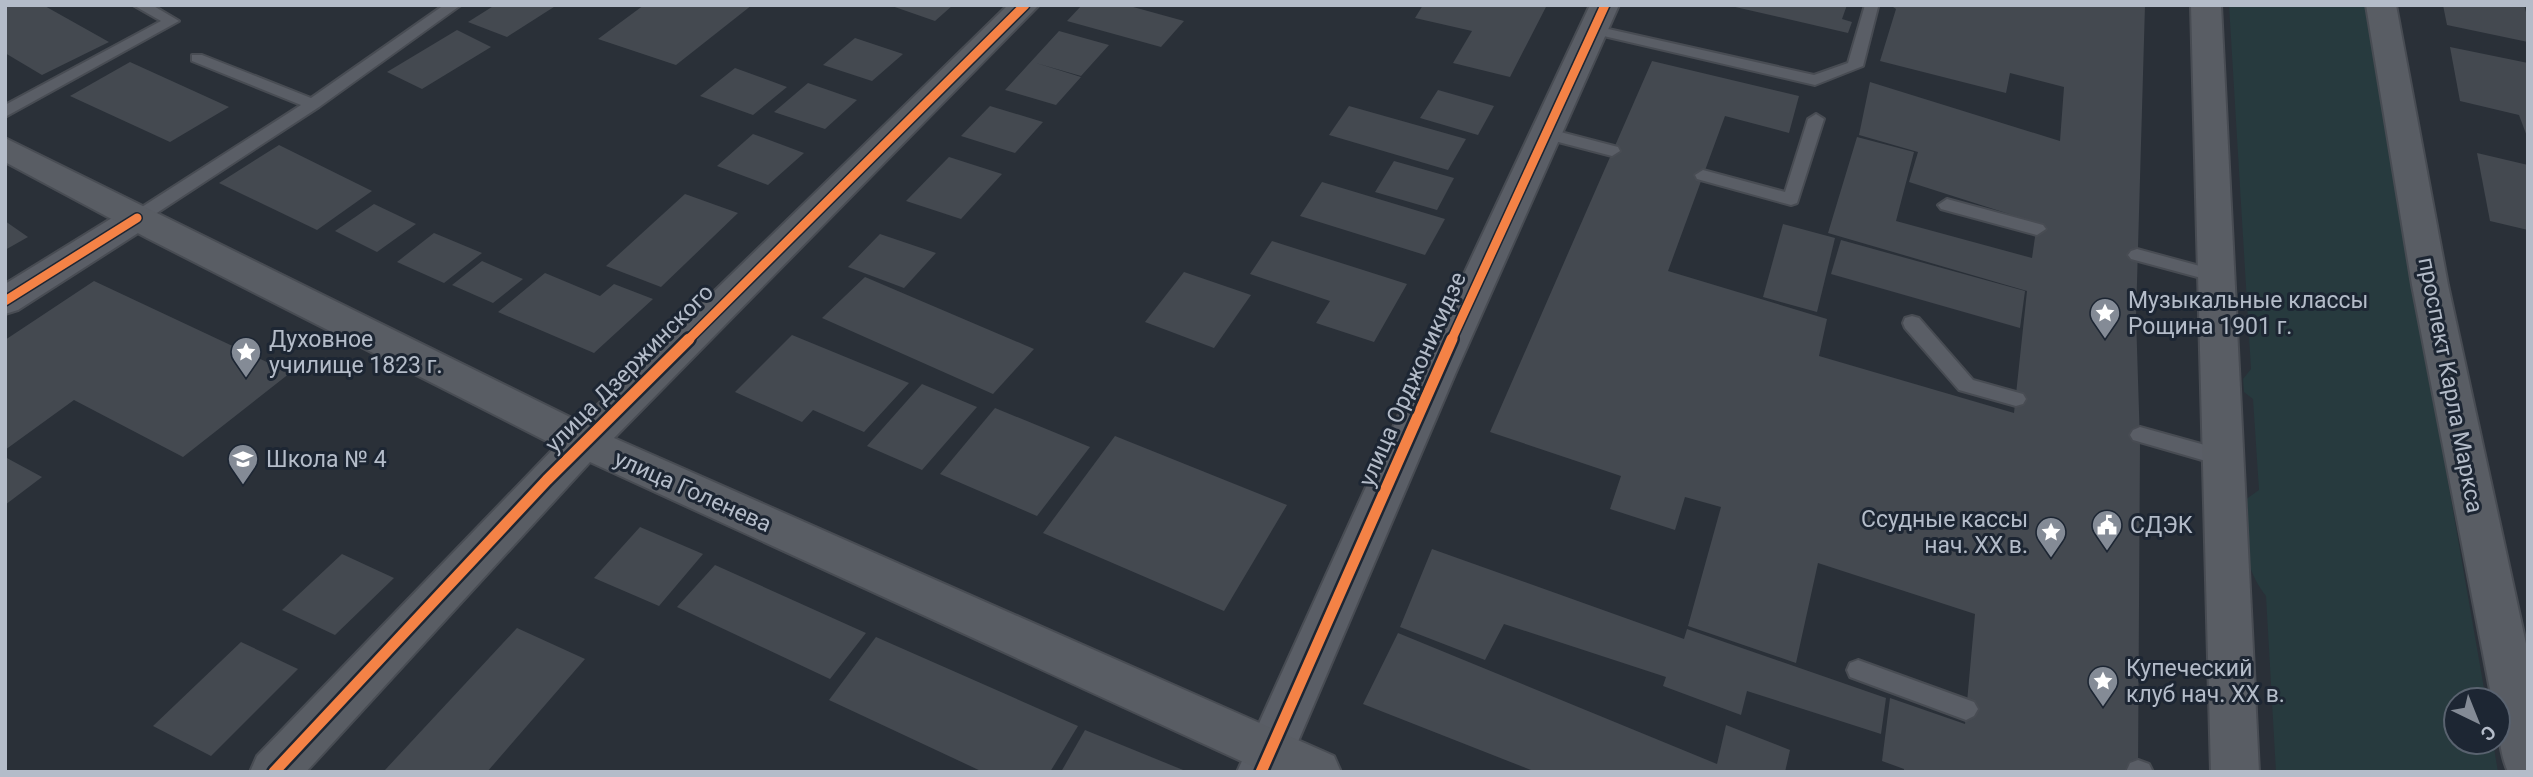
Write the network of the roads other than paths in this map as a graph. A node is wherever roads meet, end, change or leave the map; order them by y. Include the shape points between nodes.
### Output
1 (140, 5) edge
2 (454, 5) edge
3 (1025, 5) edge
4 (2206, 5) edge
5 (2381, 5) edge
6 (1871, 7) dead end
7 (1600, 17) edge
8 (197, 58) dead end
9 (313, 104) junction
10 (5, 113) edge
11 (1816, 119) dead end
12 (1549, 134) junction
13 (5, 148) edge
14 (1612, 151) dead end
15 (1703, 176) dead end
16 (1947, 205) dead end
17 (136, 218) junction
18 (2037, 229) dead end
19 (2137, 255) dead end
20 (2216, 276) junction
21 (5, 301) edge
22 (1912, 323) dead end
23 (2016, 400) dead end
24 (2140, 435) dead end
25 (584, 442) junction
26 (2223, 458) junction
27 (1858, 670) dead end
28 (2519, 680) edge
29 (1966, 709) dead end
30 (1267, 759) edge
31 (2528, 764) edge
32 (274, 772) edge
33 (1317, 772) edge
34 (2235, 772) edge

1 - 10 lane via 172,21
2 - 9 lane
3 - 25 main road, улица Дзержинского
4 - 20 main road
5 - 28 main road, проспект Карла Маркса via 2430,285
6 - 7 lane via 1854,66 1815,80
7 - 12 street, улица Орджоникидзе
8 - 9 lane
9 - 17 lane
11 - 15 lane via 1791,199
12 - 14 lane
12 - 30 street, улица Орджоникидзе via 1437,372
13 - 17 main road, улица Голенева
16 - 18 lane
17 - 21 street
17 - 25 main road, улица Голенева
19 - 20 lane
20 - 26 main road
22 - 23 lane via 1966,385
24 - 26 lane
25 - 30 main road, улица Голенева
25 - 32 main road, улица Дзержинского
26 - 34 main road
27 - 29 lane
28 - 31 main road, проспект Карла Маркса
30 - 33 main road, улица Голенева

